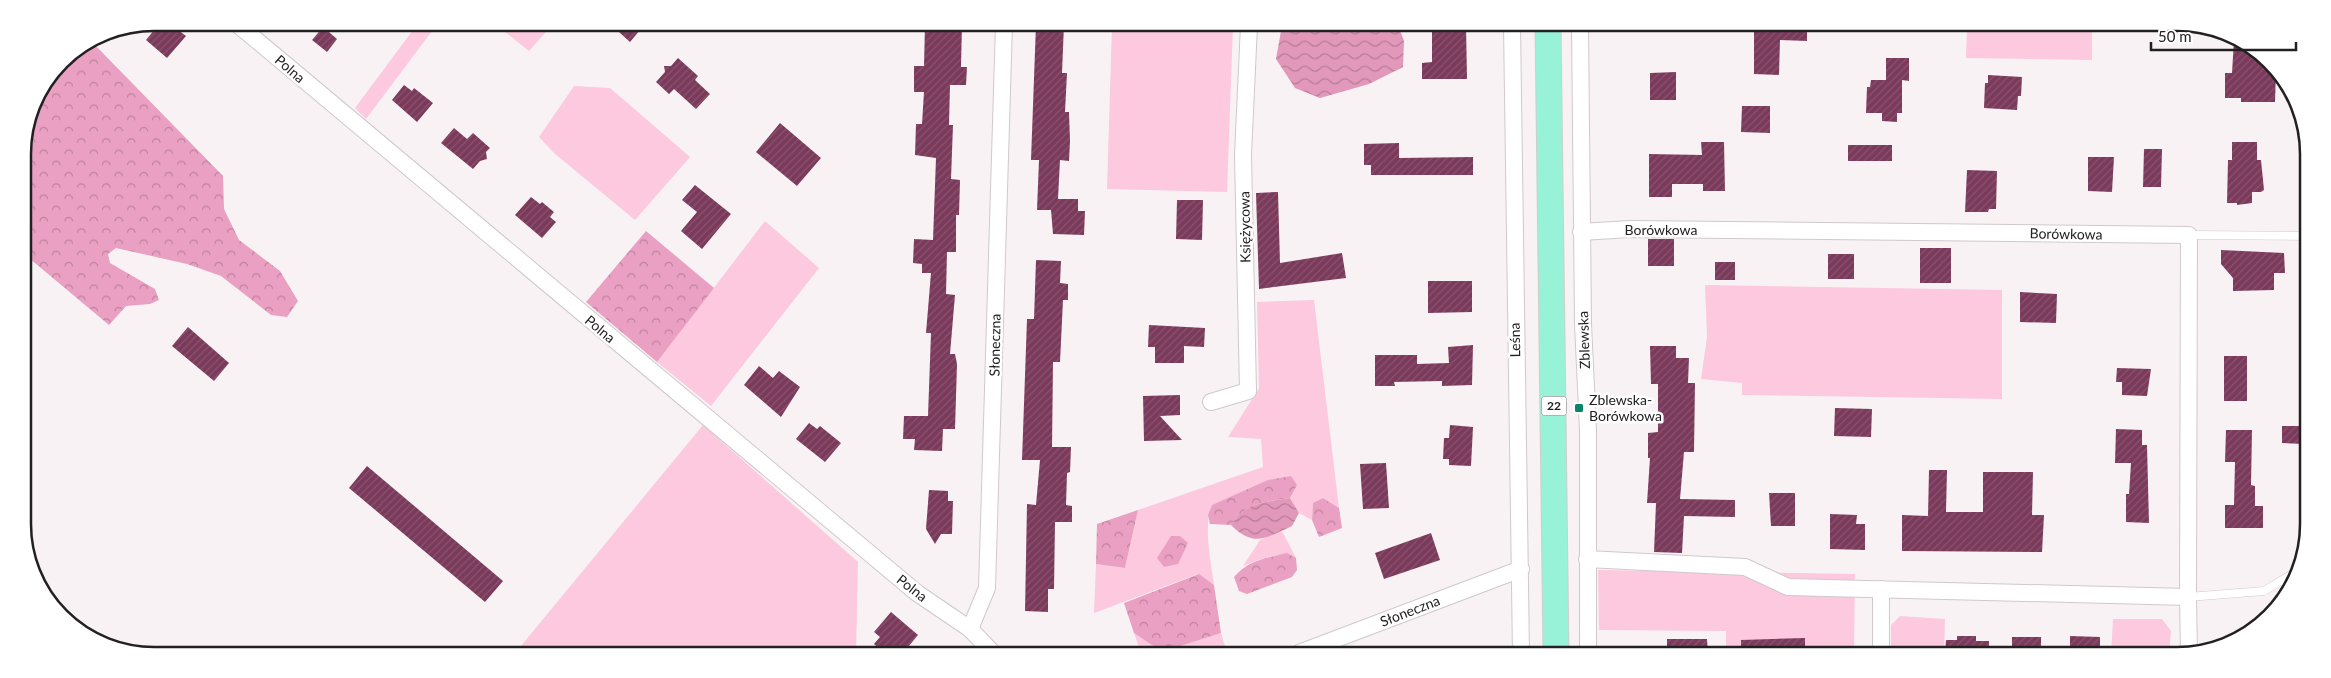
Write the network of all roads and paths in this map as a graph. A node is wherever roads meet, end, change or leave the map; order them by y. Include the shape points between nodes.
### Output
1 (1249, 31) edge
2 (1512, 31) edge
3 (1548, 31) edge
4 (1580, 31) edge
5 (247, 32) edge
6 (1004, 32) edge
7 (1581, 232) junction
8 (2189, 235) junction
9 (2300, 236) edge
10 (1211, 402) dead end
11 (1587, 559) junction
12 (1521, 569) junction
13 (2287, 578) edge
14 (1882, 589) junction
15 (2188, 597) junction
16 (970, 629) junction
17 (1319, 646) edge
18 (1521, 646) edge
19 (1556, 646) edge
20 (1588, 646) edge
21 (1881, 646) edge
22 (2189, 646) edge
23 (987, 647) edge

1 - 10 street, Księżycowa via 1243,155 1248,391
2 - 12 street, Leśna
3 - 19 main road, 22
4 - 7 street, Zblewska
5 - 16 street, Polna via 886,568
6 - 16 street, Słoneczna via 988,588
7 - 8 street, Borówkowa via 1640,229
7 - 11 street, Zblewska via 1588,430
8 - 9 lane
8 - 15 street
11 - 14 street via 1745,567 1788,587
11 - 20 street, Zblewska
12 - 17 street, Słoneczna
12 - 18 street, Leśna
13 - 15 lane via 2264,591
14 - 15 street
14 - 21 street
15 - 22 street
16 - 23 street

